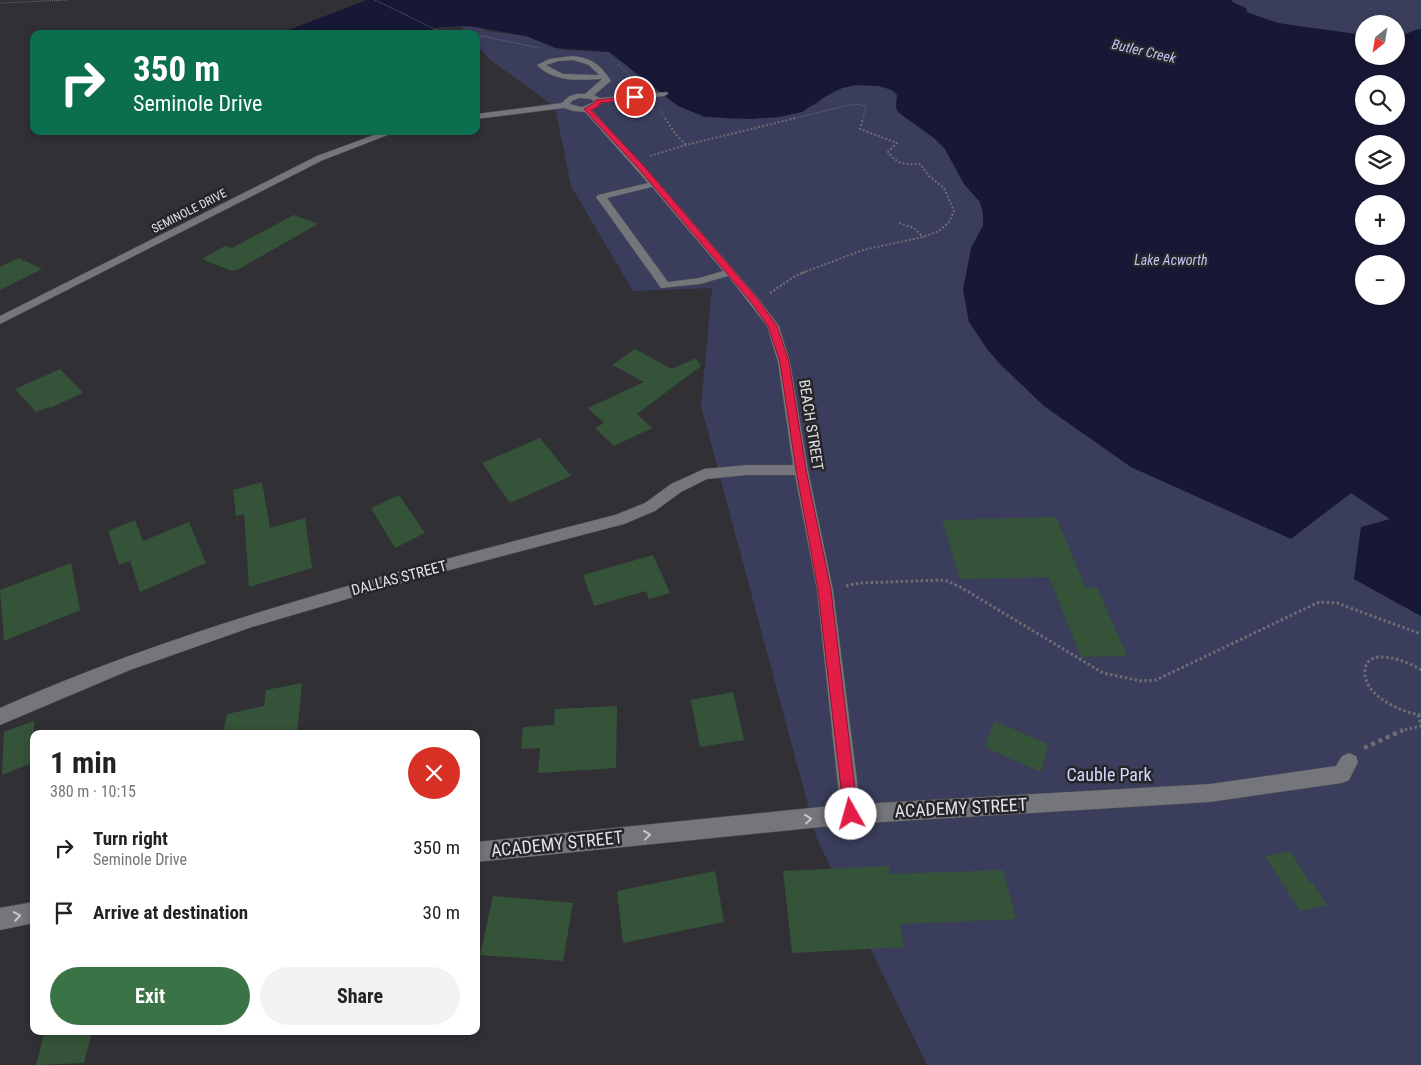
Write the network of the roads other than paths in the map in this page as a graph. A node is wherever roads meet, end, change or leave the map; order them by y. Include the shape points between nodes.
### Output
1 (604, 76) junction
2 (664, 94) dead end
3 (591, 102) junction
4 (565, 104) junction
5 (480, 116) edge
6 (382, 135) edge
7 (655, 184) junction
8 (730, 272) junction
9 (0, 321) edge
10 (801, 470) junction
11 (0, 717) edge
12 (1349, 762) road end
13 (851, 814) junction
14 (480, 852) edge
15 (30, 913) edge
16 (0, 919) edge

1 - 1 street via 593,63 581,59 548,61 541,65 557,75
1 - 3 street via 607,81
2 - 3 street
3 - 4 street via 570,108
3 - 4 street via 573,97
3 - 7 street, BEACH STREET
4 - 5 street
6 - 9 street, SEMINOLE DRIVE via 320,158
7 - 8 street, BEACH STREET
7 - 8 street via 600,197 665,286
8 - 10 street, BEACH STREET via 773,326 784,362
10 - 11 street, DALLAS STREET via 704,474 676,488 650,507 620,520 373,585 201,637 59,690
10 - 13 street, BEACH STREET via 824,590
12 - 13 street, ACADEMY STREET via 1342,774 1210,793
14 -> 13 street, ACADEMY STREET
16 -> 15 street

